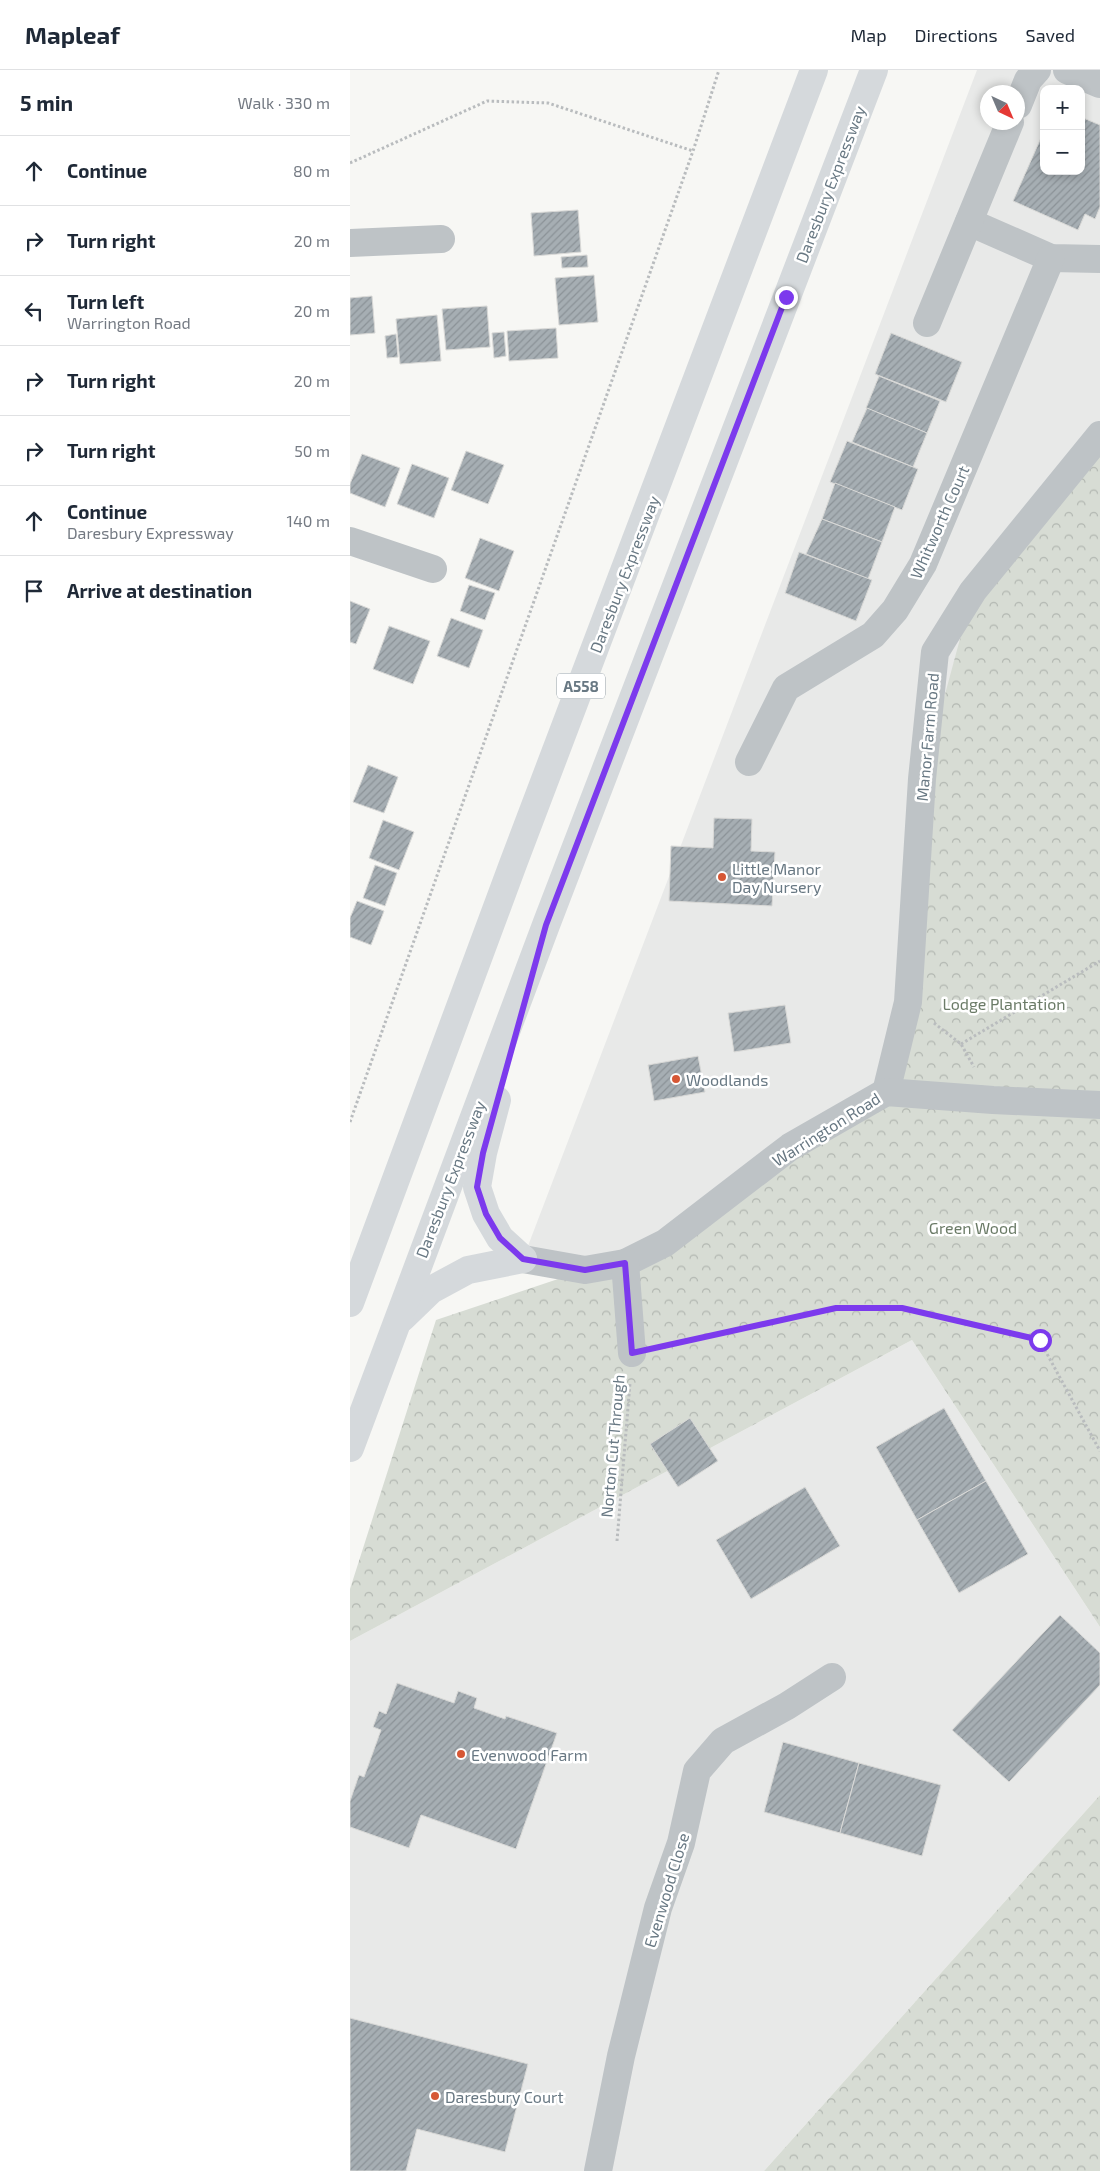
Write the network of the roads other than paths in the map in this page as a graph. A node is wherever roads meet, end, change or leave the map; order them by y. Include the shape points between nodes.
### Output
1 (814, 70) edge
2 (874, 70) edge
3 (1037, 70) edge
4 (1067, 70) edge
5 (1100, 84) edge
6 (1025, 88) edge
7 (1007, 130) edge
8 (969, 222) junction
9 (441, 240) dead end
10 (350, 243) edge
11 (1051, 258) junction
12 (1100, 259) edge
13 (926, 323) dead end
14 (1100, 435) edge
15 (350, 541) edge
16 (433, 569) dead end
17 (749, 762) dead end
18 (546, 925) junction
19 (886, 1092) junction
20 (1100, 1106) edge
21 (523, 1259) junction
22 (625, 1263) junction
23 (350, 1303) edge
24 (396, 1323) junction
25 (632, 1353) road end
26 (350, 1448) edge
27 (832, 1677) dead end
28 (598, 2171) edge

1 - 23 main road, Daresbury Expressway / A558
2 - 18 main road, Daresbury Expressway
3 - 6 street
4 - 5 street
7 - 8 street
8 - 11 street
8 - 13 street
9 - 10 street
11 - 12 street
11 - 17 street, Whitworth Court via 923,564 895,610 873,635 786,688
14 - 19 street, Manor Farm Road via 973,591 935,652 922,779 908,1002
15 - 16 street
18 - 21 main road via 483,1153 477,1187 486,1214 500,1238
18 - 24 main road, Daresbury Expressway
19 - 20 street, Warrington Road
19 - 22 street, Warrington Road via 790,1147 665,1243
21 - 22 street, Warrington Road via 585,1270
21 - 24 main road via 468,1270 431,1290
22 - 25 street
24 - 26 main road, Daresbury Expressway
27 - 28 street, Evenwood Close via 723,1741 697,1771 681,1843 658,1908 621,2056

